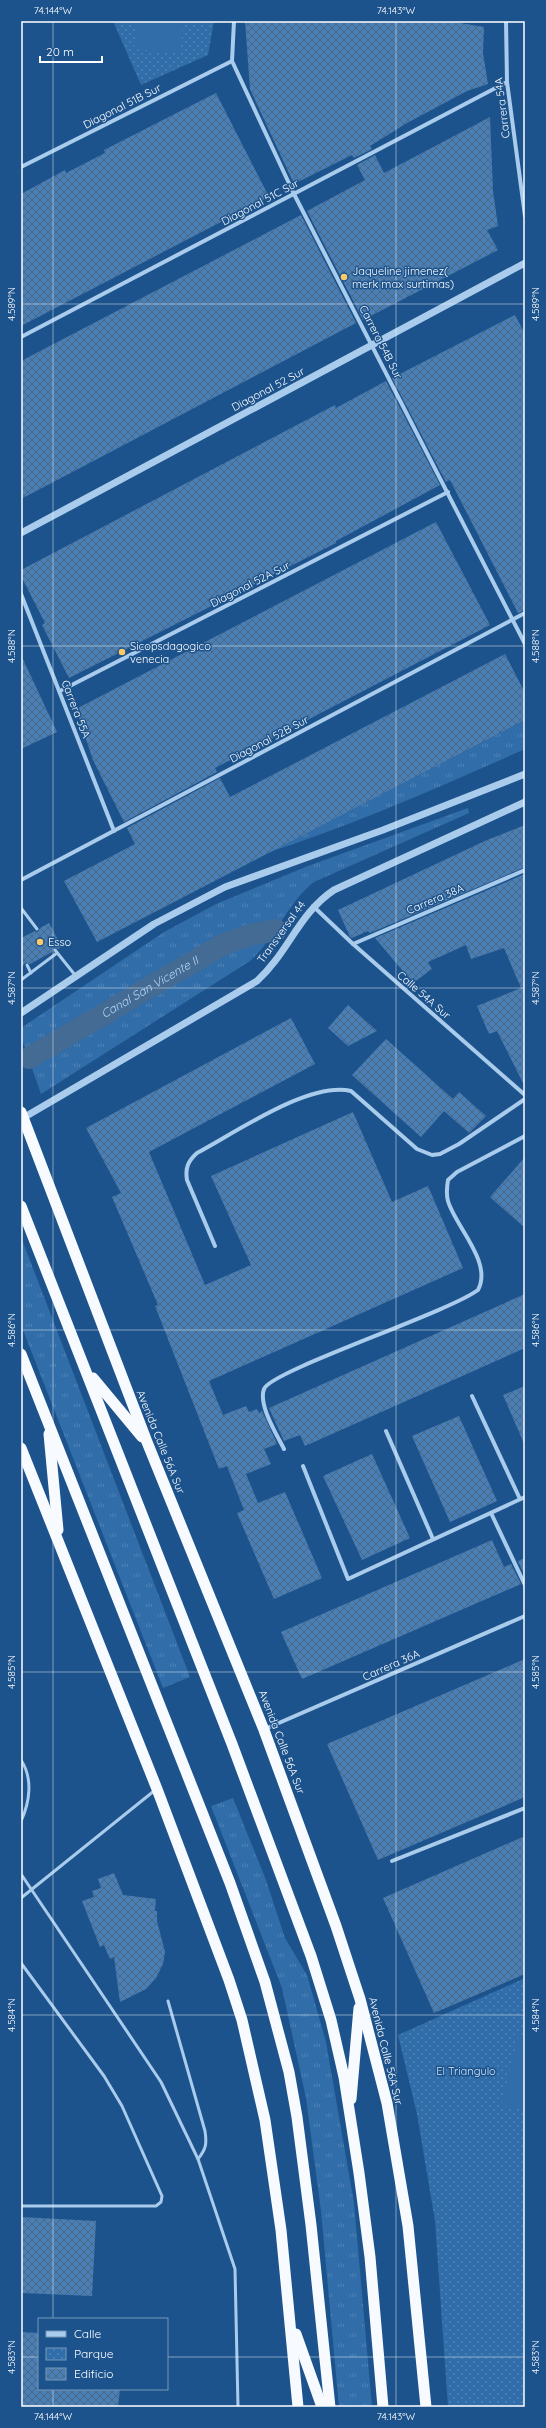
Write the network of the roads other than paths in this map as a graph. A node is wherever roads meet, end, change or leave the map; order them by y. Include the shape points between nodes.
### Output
1 (234, 21) edge
2 (506, 21) edge
3 (232, 60) junction
4 (507, 82) junction
5 (21, 166) edge
6 (294, 194) junction
7 (525, 216) edge
8 (525, 263) edge
9 (21, 337) edge
10 (373, 346) junction
11 (448, 492) junction
12 (21, 533) edge
13 (21, 594) edge
14 (525, 613) edge
15 (513, 620) junction
16 (525, 644) edge
17 (60, 691) junction
18 (525, 774) edge
19 (525, 802) edge
20 (114, 831) junction
21 (525, 870) edge
22 (21, 880) edge
23 (313, 906) junction
24 (21, 908) edge
25 (38, 929) dead end
26 (353, 944) junction
27 (27, 965) dead end
28 (31, 972) junction
29 (76, 976) junction
30 (21, 980) edge
31 (21, 1013) edge
32 (525, 1095) edge
33 (525, 1099) edge
34 (22, 1115) edge
35 (525, 1136) edge
36 (21, 1206) edge
37 (215, 1246) dead end
38 (21, 1354) edge
39 (85, 1369) junction
40 (472, 1396) dead end
41 (48, 1421) junction
42 (386, 1431) dead end
43 (147, 1442) junction
44 (21, 1448) edge
45 (284, 1449) dead end
46 (303, 1466) dead end
47 (525, 1497) edge
48 (520, 1499) junction
49 (491, 1513) junction
50 (433, 1539) junction
51 (59, 1544) junction
52 (525, 1585) edge
53 (525, 1616) edge
54 (264, 1730) junction
55 (21, 1760) edge
56 (157, 1789) junction
57 (525, 1808) edge
58 (21, 1821) edge
59 (392, 1861) dead end
60 (21, 1874) edge
61 (32, 1889) junction
62 (21, 1898) edge
63 (21, 1963) edge
64 (360, 1999) junction
65 (168, 2001) dead end
66 (350, 2116) junction
67 (198, 2159) junction
68 (21, 2206) edge
69 (289, 2312) junction
70 (238, 2407) edge
71 (298, 2407) edge
72 (322, 2407) edge
73 (330, 2407) edge
74 (383, 2407) edge
75 (426, 2407) edge

1 - 3 street, Carrera 54B Sur
2 - 4 street, Carrera 54A
3 - 5 street, Diagonal 51B Sur
3 - 6 street, Carrera 54B Sur
4 - 6 street, Diagonal 51C Sur
4 - 7 street, Carrera 54A
6 - 9 street, Diagonal 51C Sur
6 - 10 street, Carrera 54B Sur
8 - 10 street, Diagonal 52 Sur
10 - 11 street, Carrera 54B Sur
10 - 12 street, Diagonal 52 Sur
11 - 15 street, Carrera 54B Sur
11 - 17 street, Diagonal 52A Sur
13 - 17 street, Carrera 55A
14 - 15 street, Diagonal 52B Sur
15 - 16 street, Carrera 54B Sur
15 - 20 street, Diagonal 52B Sur
17 - 20 street, Carrera 55A
18 - 29 street via 384,830 225,887 154,924
19 - 23 street, Transversal 44 via 334,890
20 - 22 street, Diagonal 52B Sur
21 - 26 street, Carrera 38A
23 - 26 street, Calle 54A Sur
23 - 34 street, Transversal 44 via 270,969 257,981
24 - 25 lane
26 - 32 street, Calle 54A Sur
27 - 28 lane
28 - 29 lane via 56,952
28 - 30 lane
29 - 31 street
33 - 37 street via 459,1144 440,1154 432,1155 417,1149 351,1091 340,1088 325,1090 285,1105 197,1153 190,1160 186,1171 187,1180
34 - 43 highway, Avenida Calle 56A Sur
35 - 45 street via 457,1172 448,1180 448,1201 473,1248 479,1268 481,1276 478,1290 444,1309 295,1369 267,1384 263,1390 263,1400 268,1417
36 - 39 highway
38 - 41 highway
39 - 43 highway
39 - 66 highway via 232,1744 311,1956 331,2020
40 - 48 street
41 - 51 highway
41 - 73 highway via 230,1883 265,1982 289,2072 297,2117
42 - 50 street
43 - 54 highway, Avenida Calle 56A Sur
44 - 51 highway
46 - 50 street via 348,1579
47 - 48 street
48 - 49 street
49 - 50 street
49 - 52 street
51 - 56 highway
53 - 54 street, Carrera 36A
54 - 64 highway, Avenida Calle 56A Sur
55 - 58 lane via 30,1784 27,1808
56 - 61 lane
56 - 69 highway via 229,1980 256,2074 265,2120
57 - 59 street
60 - 61 lane
61 - 62 lane
61 - 67 lane via 161,2082
63 - 68 lane via 104,2076 118,2100 162,2196 161,2202 156,2206
64 - 66 highway
64 - 75 highway, Avenida Calle 56A Sur via 387,2103 408,2226
65 - 67 lane via 205,2131 205,2150
66 - 74 highway via 370,2257
67 - 70 lane via 234,2269
69 - 71 highway
69 - 72 highway

